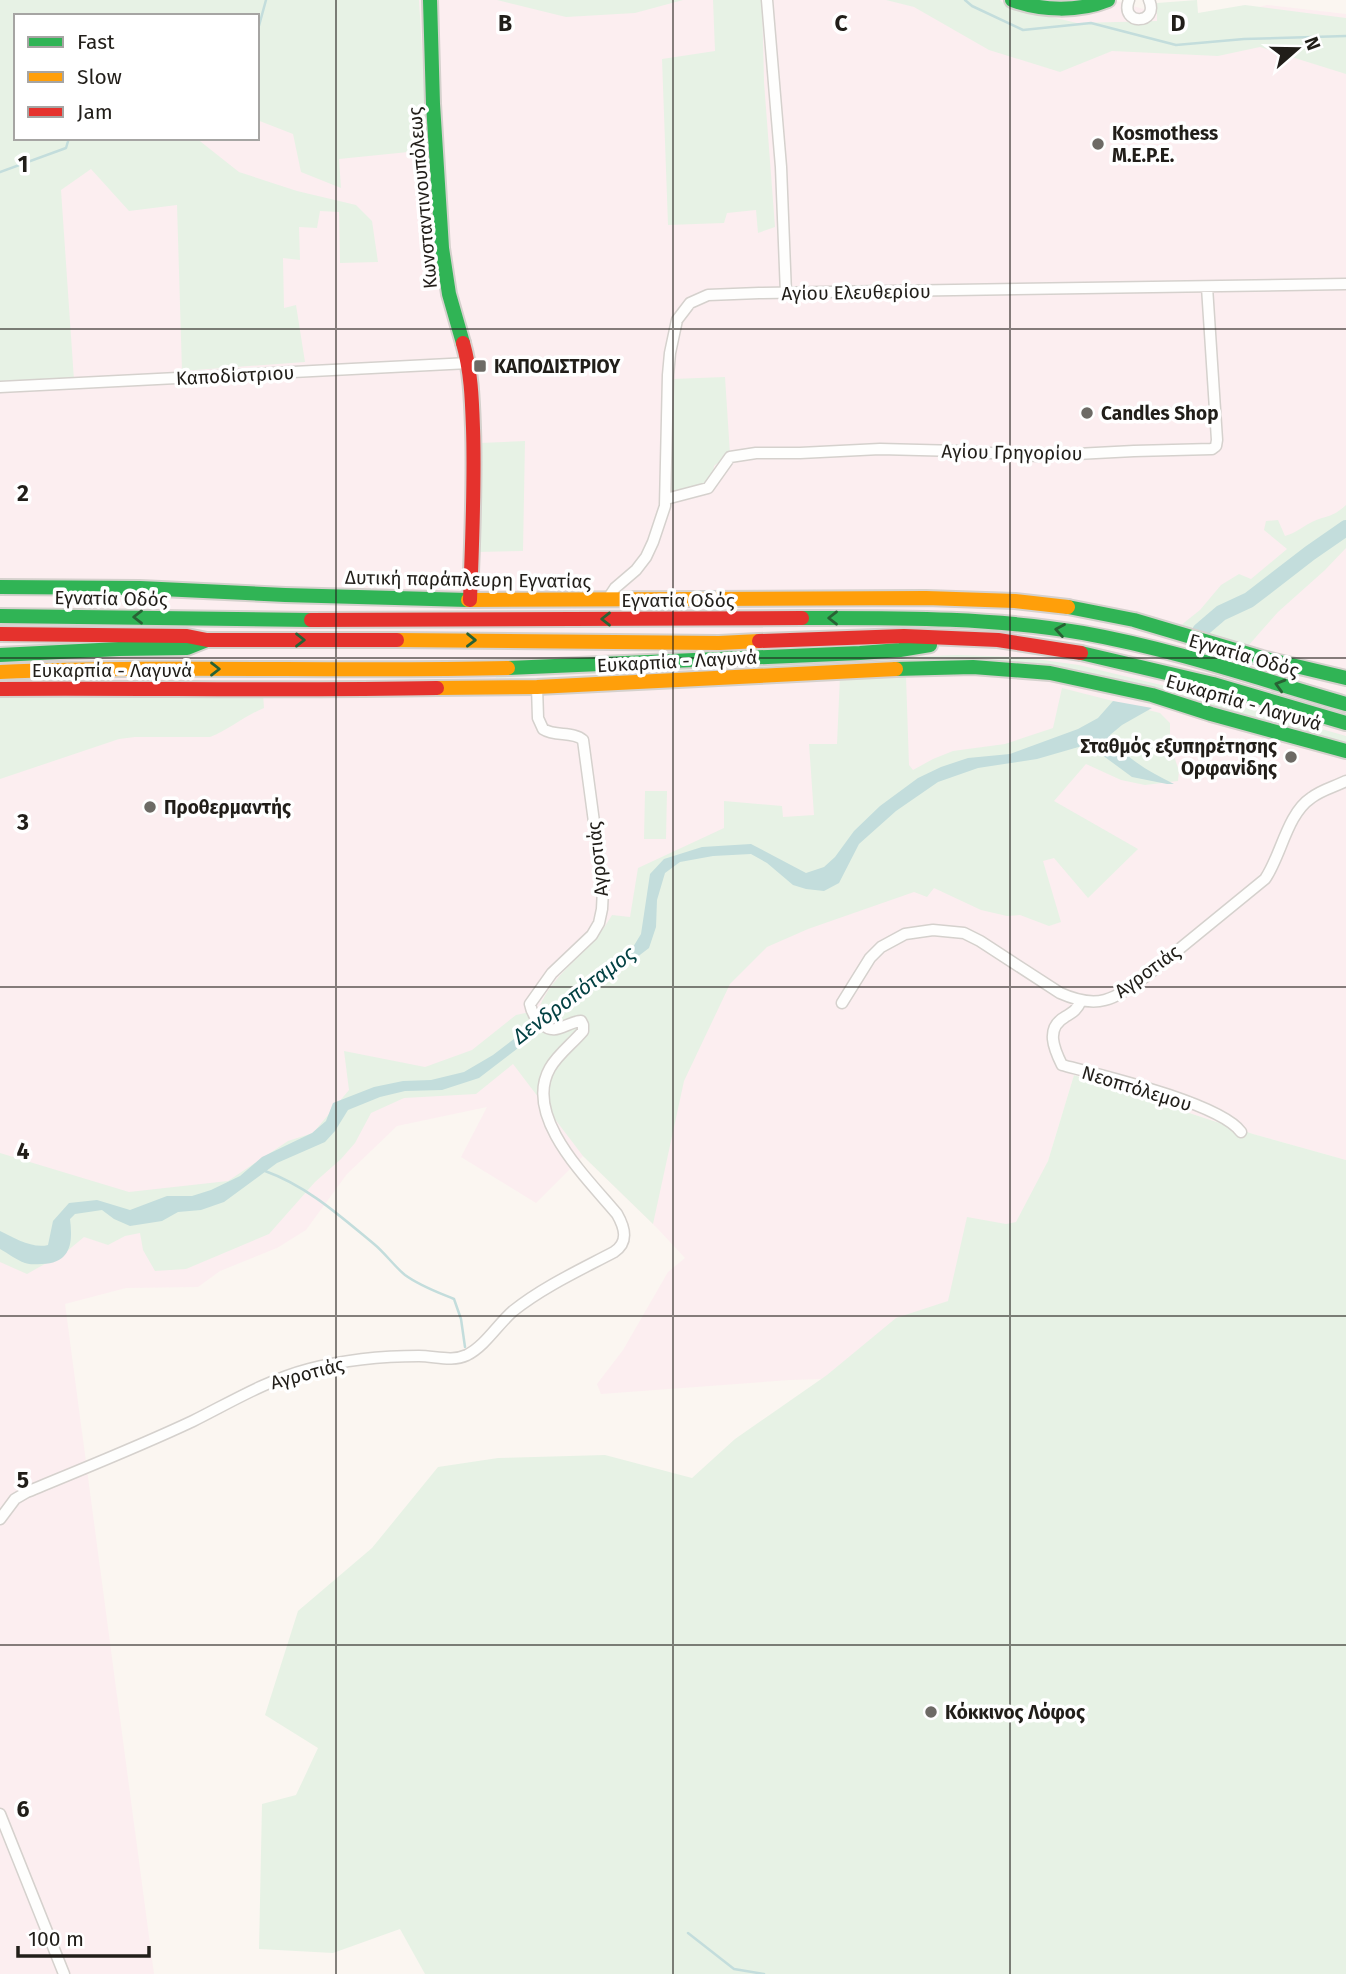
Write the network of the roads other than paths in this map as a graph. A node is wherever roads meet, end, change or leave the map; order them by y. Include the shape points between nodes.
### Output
1 (430, 0) edge
2 (767, 0) edge
3 (1012, 0) edge
4 (1108, 0) edge
5 (1129, 0) edge
6 (1149, 0) edge
7 (1346, 284) edge
8 (1207, 287) junction
9 (786, 293) junction
10 (470, 363) junction
11 (0, 387) edge
12 (666, 499) junction
13 (0, 587) edge
14 (470, 600) junction
15 (607, 600) junction
16 (0, 616) edge
17 (0, 634) edge
18 (963, 639) junction
19 (207, 640) junction
20 (0, 655) edge
21 (0, 672) edge
22 (1346, 678) edge
23 (537, 687) junction
24 (0, 689) edge
25 (1346, 704) edge
26 (1346, 723) edge
27 (1346, 751) edge
28 (1346, 781) edge
29 (1081, 1001) junction
30 (842, 1003) dead end
31 (1241, 1132) dead end
32 (0, 1519) edge
33 (0, 1814) edge
34 (64, 1974) edge

1 - 10 main road, Κωνσταντινουπόλεως via 442,248 449,294
2 - 9 street
3 - 4 main road via 1043,8 1095,6
5 - 6 street via 1129,14 1140,20 1150,13
7 - 8 street, Αγίου Ελευθερίου
8 - 9 street, Αγίου Ελευθερίου
8 - 12 street, Αγίου Γρηγορίου via 1217,440 1212,449 1038,456 880,449 756,453 730,457 708,488
9 - 12 street, Αγίου Ελευθερίου via 708,296 690,303 677,320 668,374
10 - 11 street, Καποδίστριου
10 - 14 main road, Κωνσταντινουπόλεως via 475,472
12 - 15 street, Αγίου Ελευθερίου via 646,557
13 - 14 main road, Δυτική παράπλευρη Εγνατίας
14 - 15 main road, Δυτική παράπλευρη Εγνατίας
15 - 22 main road, Δυτική παράπλευρη Εγνατίας via 1015,601 1134,620
25 -> 16 main road, Εγνατία Οδός via 1134,644 986,621
17 - 19 main road
19 -> 18 main road, Εγνατία Οδός via 719,643 904,636
21 -> 18 main road via 512,668 887,651
18 - 26 main road, Εγνατία Οδός via 1090,654
19 - 20 main road via 187,648
23 - 24 main road, Ευκαρπία - Λαγυνά
23 - 27 main road, Ευκαρπία - Λαγυνά via 902,668 1021,670 1121,687
23 - 32 street, Αγροτιάς via 543,730 583,740 603,889 599,923 592,935 552,973 530,1004 548,1030 575,1021 583,1025 583,1031 550,1067 545,1111 556,1137 617,1214 624,1242 614,1252 538,1293 467,1355 361,1360 292,1373 27,1492
28 - 29 street, Αγροτιάς via 1300,808 1265,879 1125,991 1100,1002
29 - 30 street via 1060,993 964,933 933,930 905,934 881,947
29 - 31 street, Νεοπτόλεμου via 1054,1030 1053,1045 1062,1065 1151,1089 1216,1114
33 - 34 street

